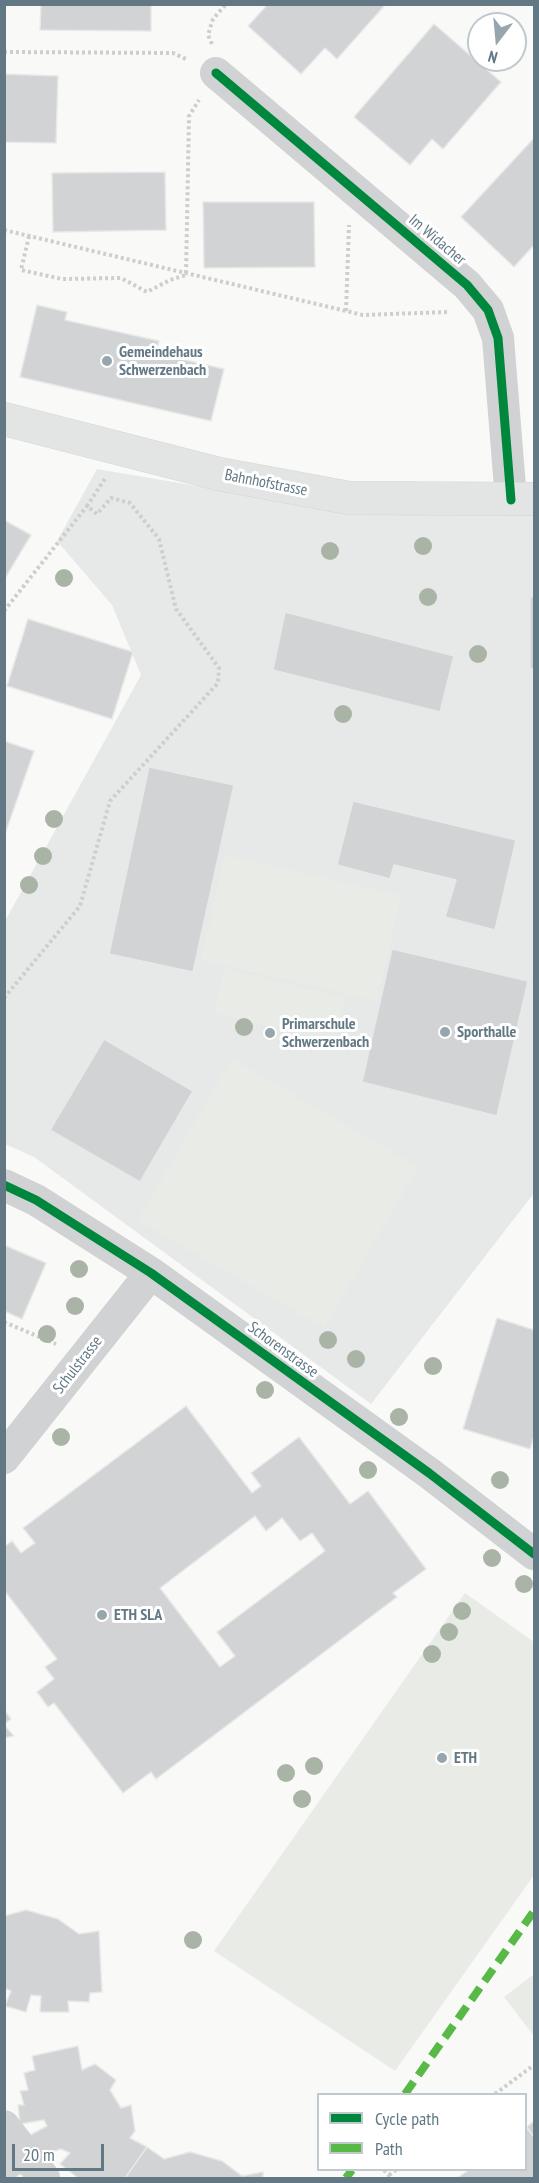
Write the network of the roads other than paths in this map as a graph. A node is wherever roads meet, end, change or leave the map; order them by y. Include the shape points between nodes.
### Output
1 (216, 73) road end
2 (4, 419) edge
3 (523, 500) edge
4 (4, 1185) edge
5 (151, 1273) junction
6 (4, 1458) edge
7 (534, 1554) edge
8 (4, 2126) edge
9 (44, 2178) edge

1 - 3 street, Im Widacher via 467,285 488,310 498,338
2 - 3 main road, Bahnhofstrasse via 219,474 349,498
4 - 5 street, Schorenstrasse via 36,1200
5 - 6 street, Schulstrasse
5 - 7 street, Schorenstrasse via 429,1473
8 - 9 street

